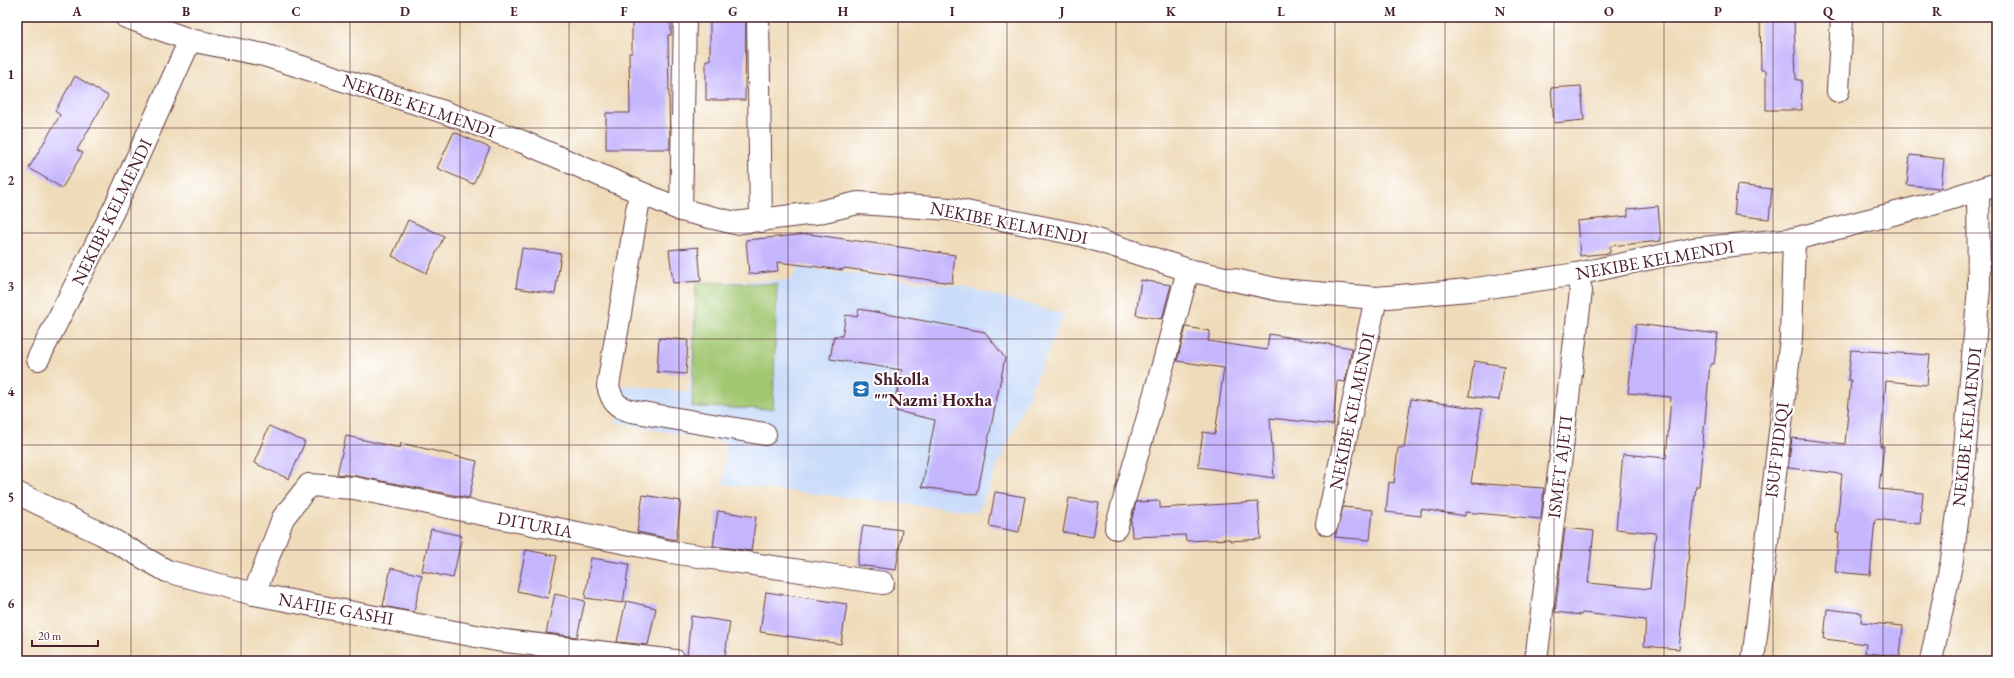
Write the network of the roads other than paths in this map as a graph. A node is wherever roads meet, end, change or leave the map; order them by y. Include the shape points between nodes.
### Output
1 (126, 17) edge
2 (686, 17) edge
3 (758, 17) edge
4 (1842, 17) edge
5 (190, 40) junction
6 (1838, 91) dead end
7 (1988, 187) edge
8 (640, 193) junction
9 (681, 210) junction
10 (761, 221) junction
11 (1794, 239) junction
12 (1188, 270) junction
13 (1577, 274) junction
14 (1376, 298) junction
15 (38, 359) dead end
16 (765, 434) dead end
17 (17, 493) edge
18 (1327, 524) dead end
19 (1116, 528) dead end
20 (883, 583) dead end
21 (254, 594) junction
22 (675, 661) edge
23 (1536, 661) edge
24 (1753, 661) edge
25 (1931, 661) edge

1 - 5 street, NEKIBE KELMENDI
2 - 9 street
3 - 10 street
4 - 6 street
5 - 8 street, NEKIBE KELMENDI via 264,55 444,112 523,142
5 - 15 street, NEKIBE KELMENDI via 116,205
7 - 11 street, NEKIBE KELMENDI
7 - 25 street, NEKIBE KELMENDI via 1962,481 1952,560
8 - 9 street, NEKIBE KELMENDI
8 - 16 street via 608,386 612,400 620,408 631,411
9 - 10 street, NEKIBE KELMENDI via 735,223
10 - 12 street, NEKIBE KELMENDI via 858,203 951,208 1081,235
11 - 13 street, NEKIBE KELMENDI via 1692,250
11 - 24 street, ISUF PIDIQI via 1791,338
12 - 14 street, NEKIBE KELMENDI via 1280,290
12 - 19 street
13 - 14 street, NEKIBE KELMENDI via 1469,290
13 - 23 street, ISMET AJETI via 1581,291
14 - 18 street, NEKIBE KELMENDI
17 - 21 street, NAFIJE GASHI via 102,534 167,571
20 - 21 street, DITURIA via 671,552 354,488 309,486 283,518
21 - 22 street, NAFIJE GASHI via 497,640

